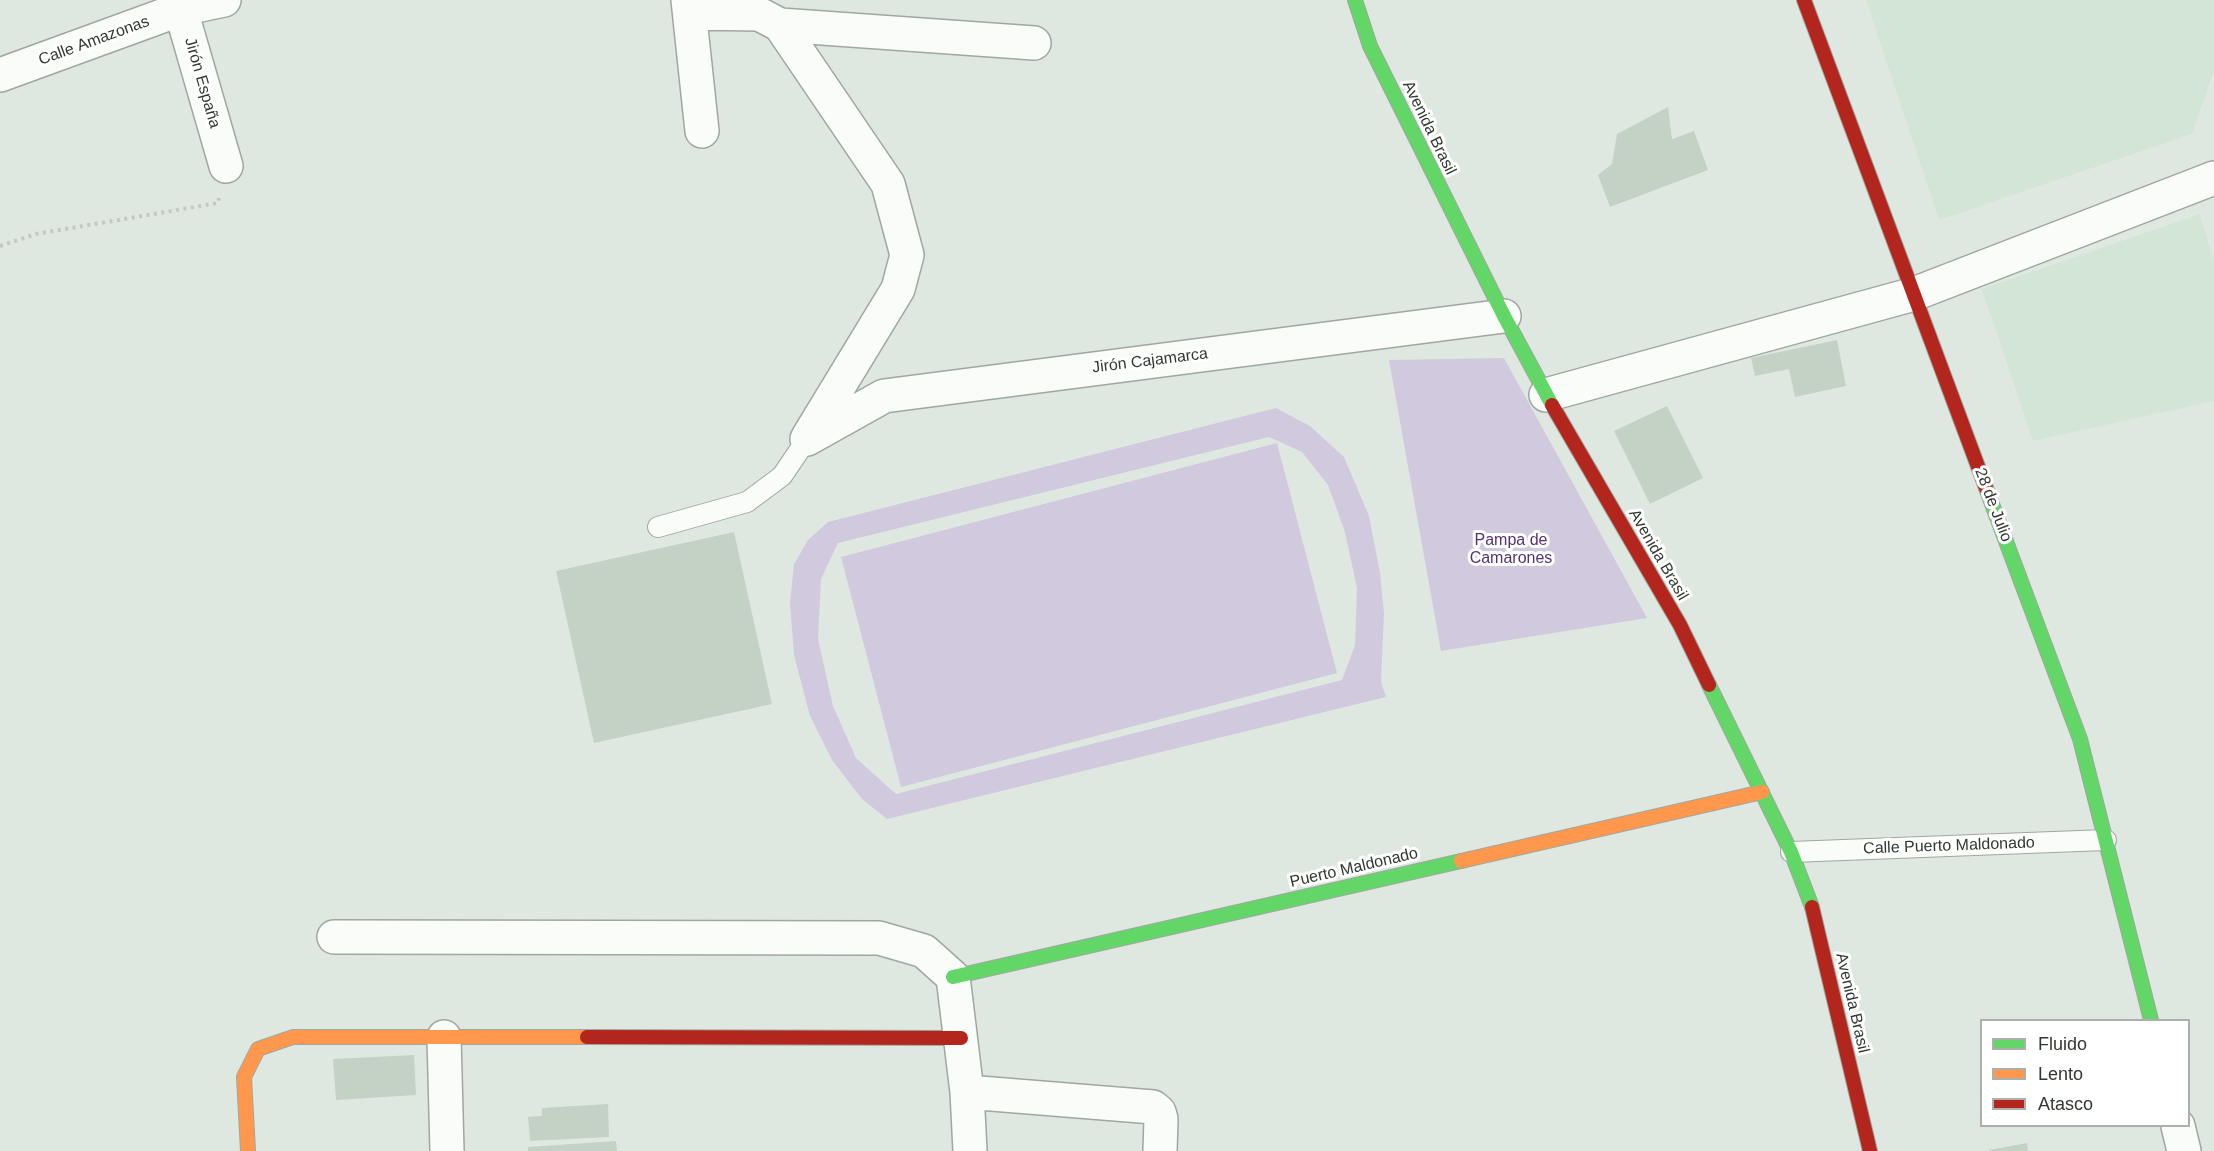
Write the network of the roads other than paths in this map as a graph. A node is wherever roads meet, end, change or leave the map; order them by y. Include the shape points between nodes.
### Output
1 (224, 0) edge
2 (1355, 0) edge
3 (1804, 0) edge
4 (179, 5) edge
5 (689, 6) edge
6 (780, 25) junction
7 (1034, 43) dead end
8 (0, 75) edge
9 (702, 131) dead end
10 (226, 166) road end
11 (2214, 178) edge
12 (1914, 294) junction
13 (1504, 316) junction
14 (850, 366) junction
15 (1546, 395) junction
16 (884, 396) junction
17 (807, 439) junction
18 (658, 527) dead end
19 (1762, 792) junction
20 (2106, 840) junction
21 (1791, 852) junction
22 (334, 937) dead end
23 (953, 977) junction
24 (2151, 1019) edge
25 (444, 1037) junction
26 (961, 1038) junction
27 (967, 1092) junction
28 (2178, 1127) edge
29 (248, 1151) edge
30 (447, 1151) edge
31 (970, 1151) edge
32 (1160, 1151) edge
33 (1870, 1151) edge
34 (2184, 1151) edge

1 - 4 street, Calle Amazonas
2 - 13 street, Avenida Brasil via 1370,46
3 - 12 street, 28 de Julio
4 - 8 street, Calle Amazonas
4 - 10 street, Jirón España
5 - 6 street via 759,14
5 - 9 street
6 - 7 street
6 - 14 street via 888,184 907,255 898,289
11 - 12 street
12 - 15 street
12 - 20 street, 28 de Julio via 2080,739
13 - 15 street, Avenida Brasil
13 - 16 street, Jirón Cajamarca
14 - 16 street
14 - 17 street
15 - 19 street, Avenida Brasil via 1680,625
16 - 17 street, Jirón Cajamarca
17 - 18 lane via 782,476 747,502
19 - 21 street, Avenida Brasil
19 - 23 street, Puerto Maldonado
20 - 21 lane, Calle Puerto Maldonado
20 - 24 street, 28 de Julio
21 - 33 street, Avenida Brasil via 1811,905
22 - 23 street via 879,938 924,951
23 - 26 street
25 - 26 street
25 - 29 street via 293,1037 258,1049 244,1077
25 - 30 street
26 - 27 street
27 - 31 street
27 - 32 street via 1153,1107 1161,1119
28 - 34 street

